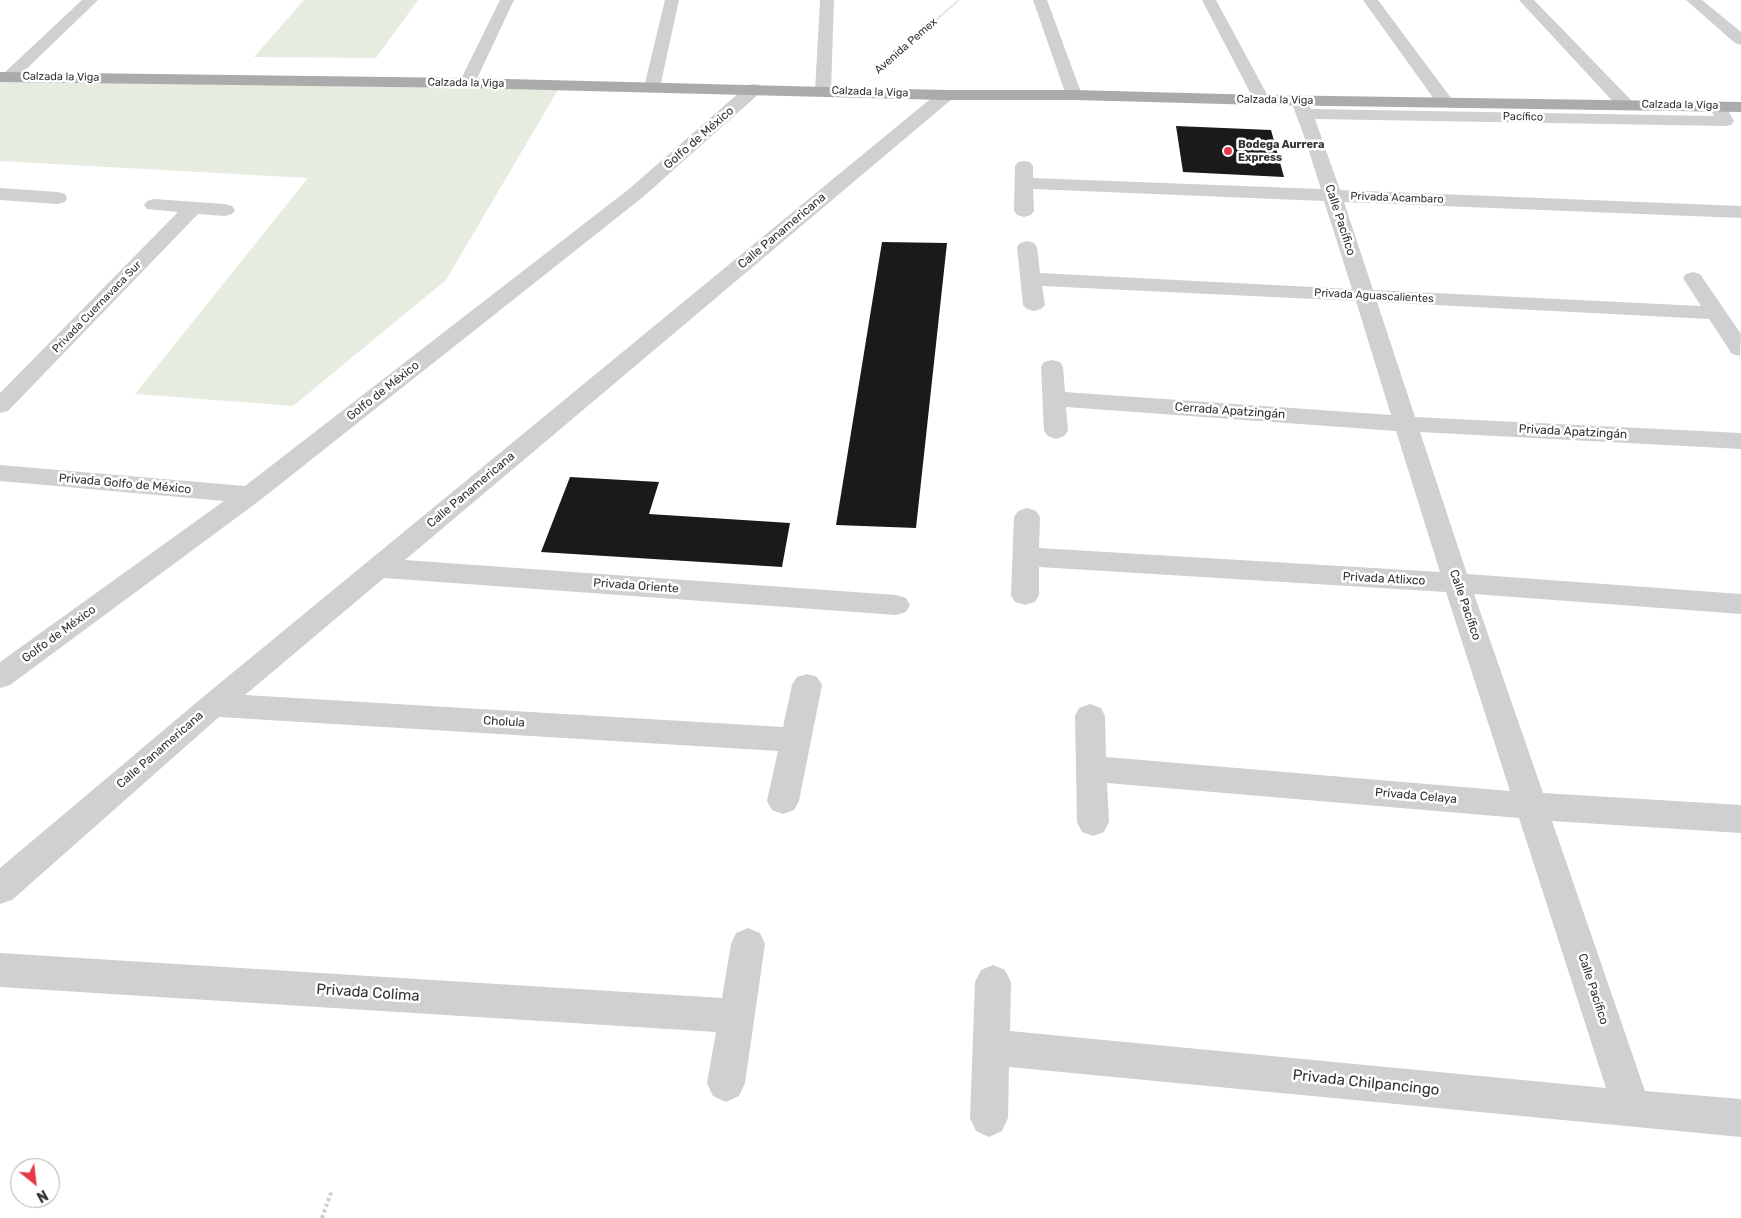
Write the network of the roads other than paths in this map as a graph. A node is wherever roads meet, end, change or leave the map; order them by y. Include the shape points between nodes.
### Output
1 (91, 0) edge
2 (507, 0) edge
3 (672, 0) edge
4 (827, 0) edge
5 (1040, 0) edge
6 (1209, 0) edge
7 (1370, 0) edge
8 (1526, 0) edge
9 (1693, 0) edge
10 (1741, 40) edge
11 (5, 77) edge
12 (467, 82) junction
13 (652, 87) junction
14 (754, 89) junction
15 (823, 91) junction
16 (1074, 95) junction
17 (946, 96) junction
18 (1262, 100) junction
19 (1445, 102) junction
20 (1624, 104) junction
21 (1717, 106) junction
22 (1302, 107) junction
23 (1741, 107) edge
24 (9, 195) edge
25 (1332, 196) junction
26 (58, 198) dead end
27 (154, 205) dead end
28 (193, 208) junction
29 (225, 210) dead end
30 (0, 211) edge
31 (1024, 211) dead end
32 (1741, 212) edge
33 (1027, 247) dead end
34 (1693, 278) dead end
35 (1032, 279) junction
36 (1364, 295) junction
37 (1034, 305) dead end
38 (1716, 313) junction
39 (1740, 349) dead end
40 (1052, 367) dead end
41 (1055, 399) junction
42 (0, 406) edge
43 (1405, 424) junction
44 (1056, 431) dead end
45 (1741, 441) edge
46 (0, 473) edge
47 (250, 495) junction
48 (1027, 518) dead end
49 (1026, 557) junction
50 (377, 568) junction
51 (1457, 583) junction
52 (1025, 595) dead end
53 (1741, 604) edge
54 (896, 605) dead end
55 (0, 677) edge
56 (807, 685) dead end
57 (213, 705) junction
58 (1090, 716) dead end
59 (796, 740) junction
60 (1092, 769) junction
61 (783, 801) dead end
62 (1533, 806) junction
63 (1741, 819) edge
64 (1093, 822) dead end
65 (0, 889) edge
66 (748, 944) dead end
67 (0, 970) edge
68 (993, 982) dead end
69 (736, 1016) junction
70 (991, 1047) junction
71 (726, 1082) dead end
72 (1632, 1109) junction
73 (989, 1118) dead end
74 (1741, 1118) edge

1 - 11 street
2 - 12 street
3 - 13 street
4 - 15 street
5 - 16 street
6 - 18 street
7 - 19 street
8 - 20 street
9 - 10 street
11 - 12 main road, Calzada la Viga
12 - 13 main road, Calzada la Viga
13 - 14 main road, Calzada la Viga
14 - 15 main road, Calzada la Viga
14 - 47 street, Golfo de México via 636,193
15 - 17 main road, Calzada la Viga
16 - 17 main road, Calzada la Viga
16 - 18 main road, Calzada la Viga
17 - 50 street, Calle Panamericana
18 - 22 main road, Calzada la Viga
19 - 20 main road, Calzada la Viga
19 - 22 main road, Calzada la Viga
20 - 21 main road, Calzada la Viga
21 - 22 street, Pacífico via 1725,121
21 - 23 main road, Calzada la Viga
22 - 25 street, Calle Pacífico
24 - 26 street
24 - 30 street
25 - 31 street, Privada Acambaro via 1024,174
25 - 32 street, Privada Acambaro
25 - 36 street, Calle Pacífico
27 - 28 street
28 - 29 street
28 - 42 street, Privada Cuernavaca Sur
33 - 35 street
34 - 38 street
35 - 36 street, Privada Aguascalientes
35 - 37 street
36 - 38 street, Privada Aguascalientes
36 - 43 street, Calle Pacífico
38 - 39 street
40 - 41 street
41 - 43 street, Cerrada Apatzingán
41 - 44 street
43 - 45 street, Privada Apatzingán
43 - 51 street, Calle Pacífico
46 - 47 street, Privada Golfo de México
47 - 55 street, Golfo de México
48 - 49 street
49 - 51 street, Privada Atlixco
49 - 52 street
50 - 54 street, Privada Oriente
50 - 57 street, Calle Panamericana
51 - 53 street, Privada Atlixco
51 - 62 street, Calle Pacífico
56 - 59 street
57 - 59 street, Cholula
57 - 65 street, Calle Panamericana
58 - 60 street
59 - 61 street
60 - 62 street, Privada Celaya
60 - 64 street
62 - 63 street, Privada Celaya
62 - 72 street, Calle Pacífico
66 - 69 street
67 - 69 street, Privada Colima
68 - 70 street
69 - 71 street
70 - 72 street, Privada Chilpancingo
70 - 73 street
72 - 74 street, Privada Chilpancingo

